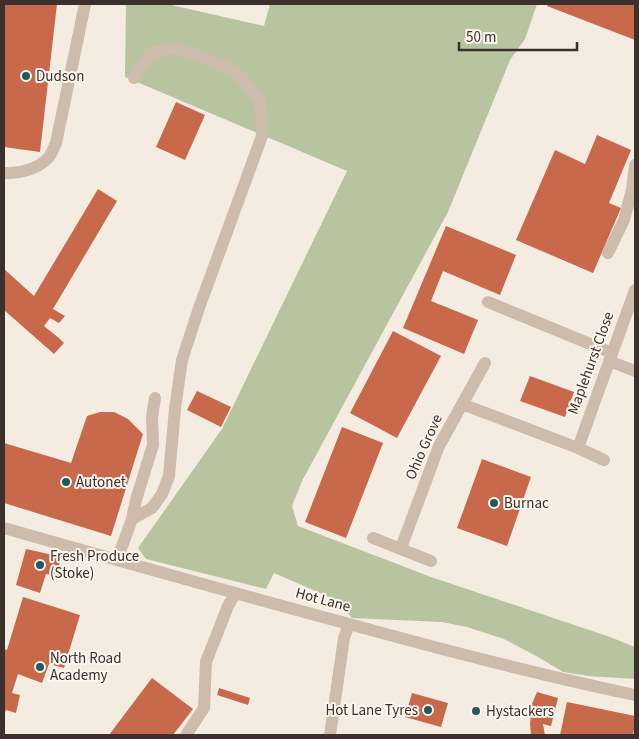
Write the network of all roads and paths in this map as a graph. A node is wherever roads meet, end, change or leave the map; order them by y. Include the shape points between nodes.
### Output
1 (85, 4) edge
2 (134, 78) dead end
3 (635, 166) edge
4 (4, 173) edge
5 (608, 253) dead end
6 (635, 290) edge
7 (488, 302) dead end
8 (611, 357) junction
9 (485, 363) dead end
10 (635, 371) edge
11 (155, 398) dead end
12 (462, 404) junction
13 (578, 448) junction
14 (604, 460) dead end
15 (132, 519) junction
16 (4, 528) edge
17 (373, 538) dead end
18 (401, 548) junction
19 (117, 560) junction
20 (431, 561) dead end
21 (235, 594) junction
22 (348, 624) junction
23 (635, 695) edge
24 (186, 735) edge
25 (330, 735) edge

1 - 4 street via 56,142 50,156 30,170
2 - 15 street via 151,53 173,48 235,71 260,99 262,136 182,360 169,476 152,508
3 - 5 street via 624,220
6 - 8 street, Maplehurst Close
7 - 8 street
8 - 10 street
8 - 13 street, Maplehurst Close
9 - 12 street, Ohio Grove
11 - 15 street via 153,445
12 - 13 street
12 - 18 street, Ohio Grove via 439,446
13 - 14 street
15 - 19 street
16 - 19 street, Hot Lane
17 - 18 street
18 - 20 street
19 - 21 street, Hot Lane
21 - 22 street, Hot Lane
21 - 24 street via 206,662 204,708
22 - 23 street, Hot Lane
22 - 25 street

